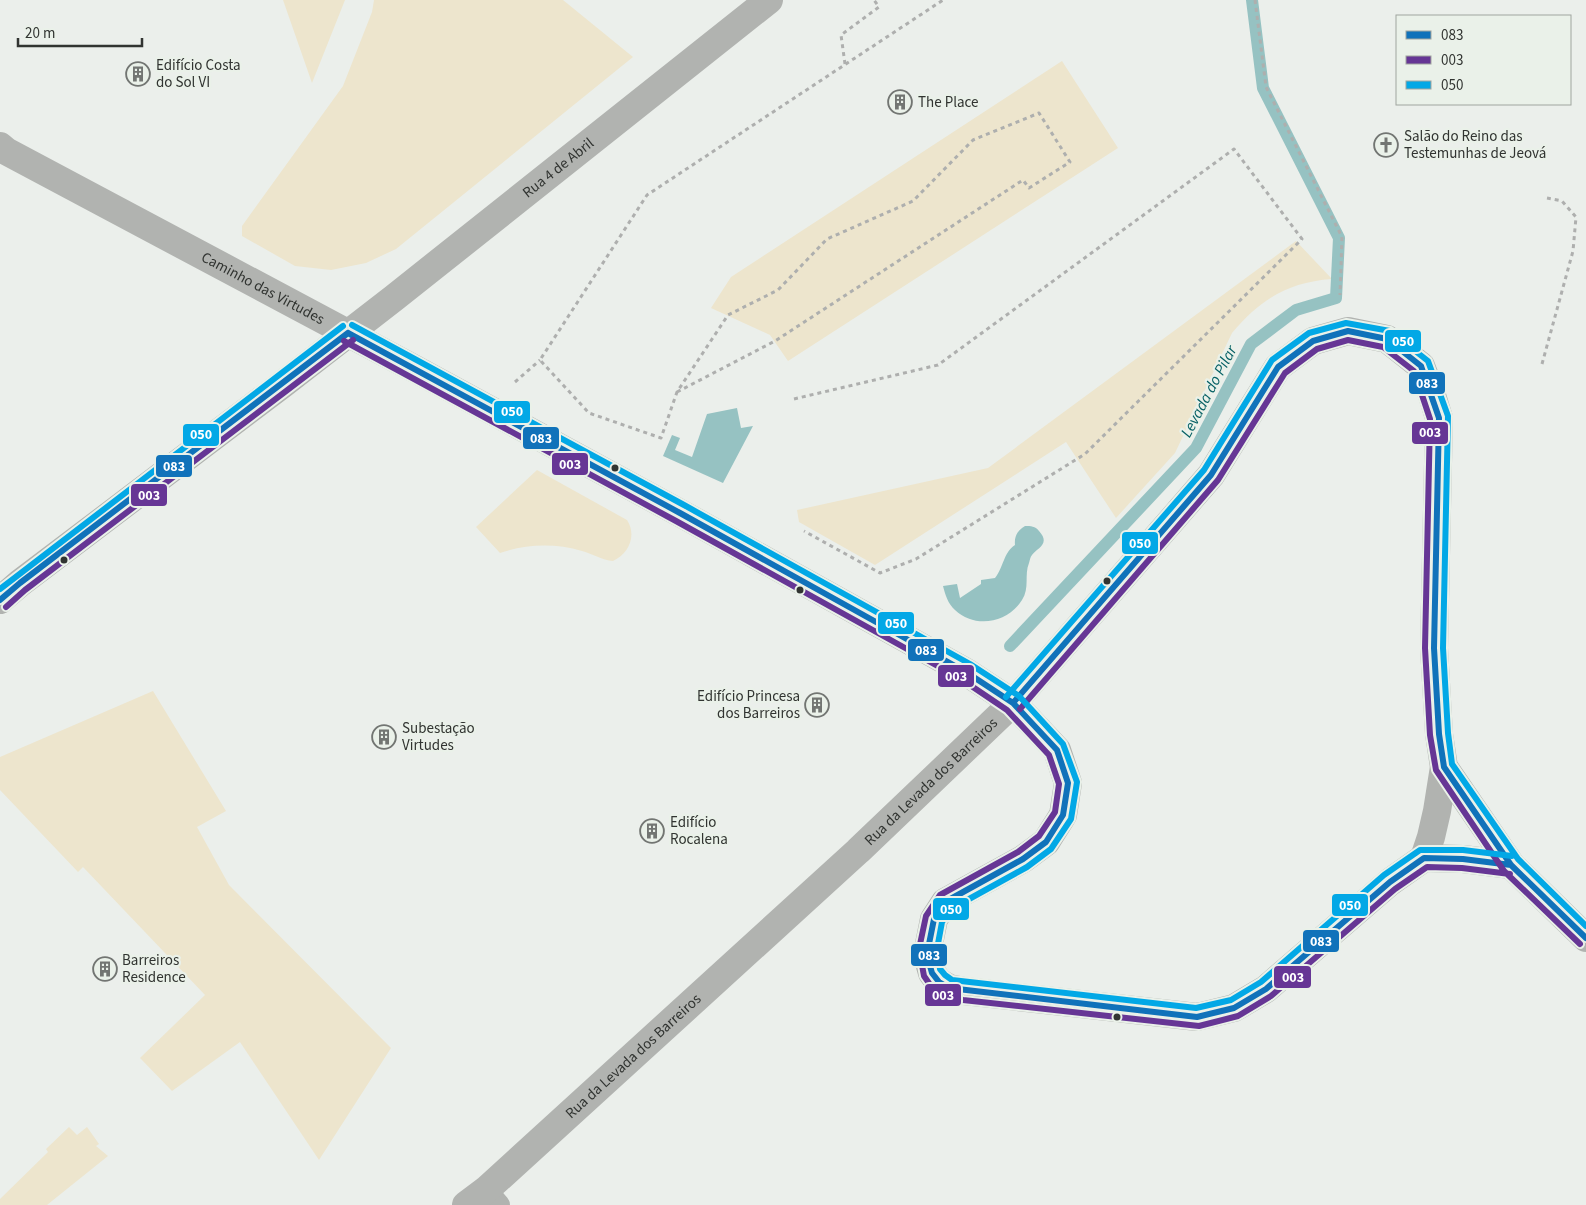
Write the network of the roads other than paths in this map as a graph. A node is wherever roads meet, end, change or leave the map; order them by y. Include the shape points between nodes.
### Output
1 (769, 0) edge
2 (0, 146) edge
3 (348, 333) junction
4 (0, 600) edge
5 (1013, 703) junction
6 (1444, 767) junction
7 (1424, 858) junction
8 (1517, 871) junction
9 (1586, 938) edge
10 (483, 1200) edge

1 - 3 street, Rua 4 de Abril
2 - 3 street, Caminho das Virtudes
3 - 4 street, Rua 4 de Abril
3 - 5 street, Caminho das Virtudes via 958,667
5 - 6 street, Rua da Levada dos Barreiros via 1211,475 1278,367 1312,340 1348,331 1387,339 1421,366 1439,418 1434,648
5 - 7 street, Caminho das Virtudes via 1057,750 1068,783 1063,815 1046,842 1024,859 945,902 934,919 928,948 932,973 949,988 1196,1017 1234,1008 1266,990 1390,882
5 - 10 street, Rua da Levada dos Barreiros
6 - 7 street via 1437,811
6 - 8 street, Rua da Levada dos Barreiros
7 - 8 street via 1463,859
8 - 9 street, Rua da Levada dos Barreiros

